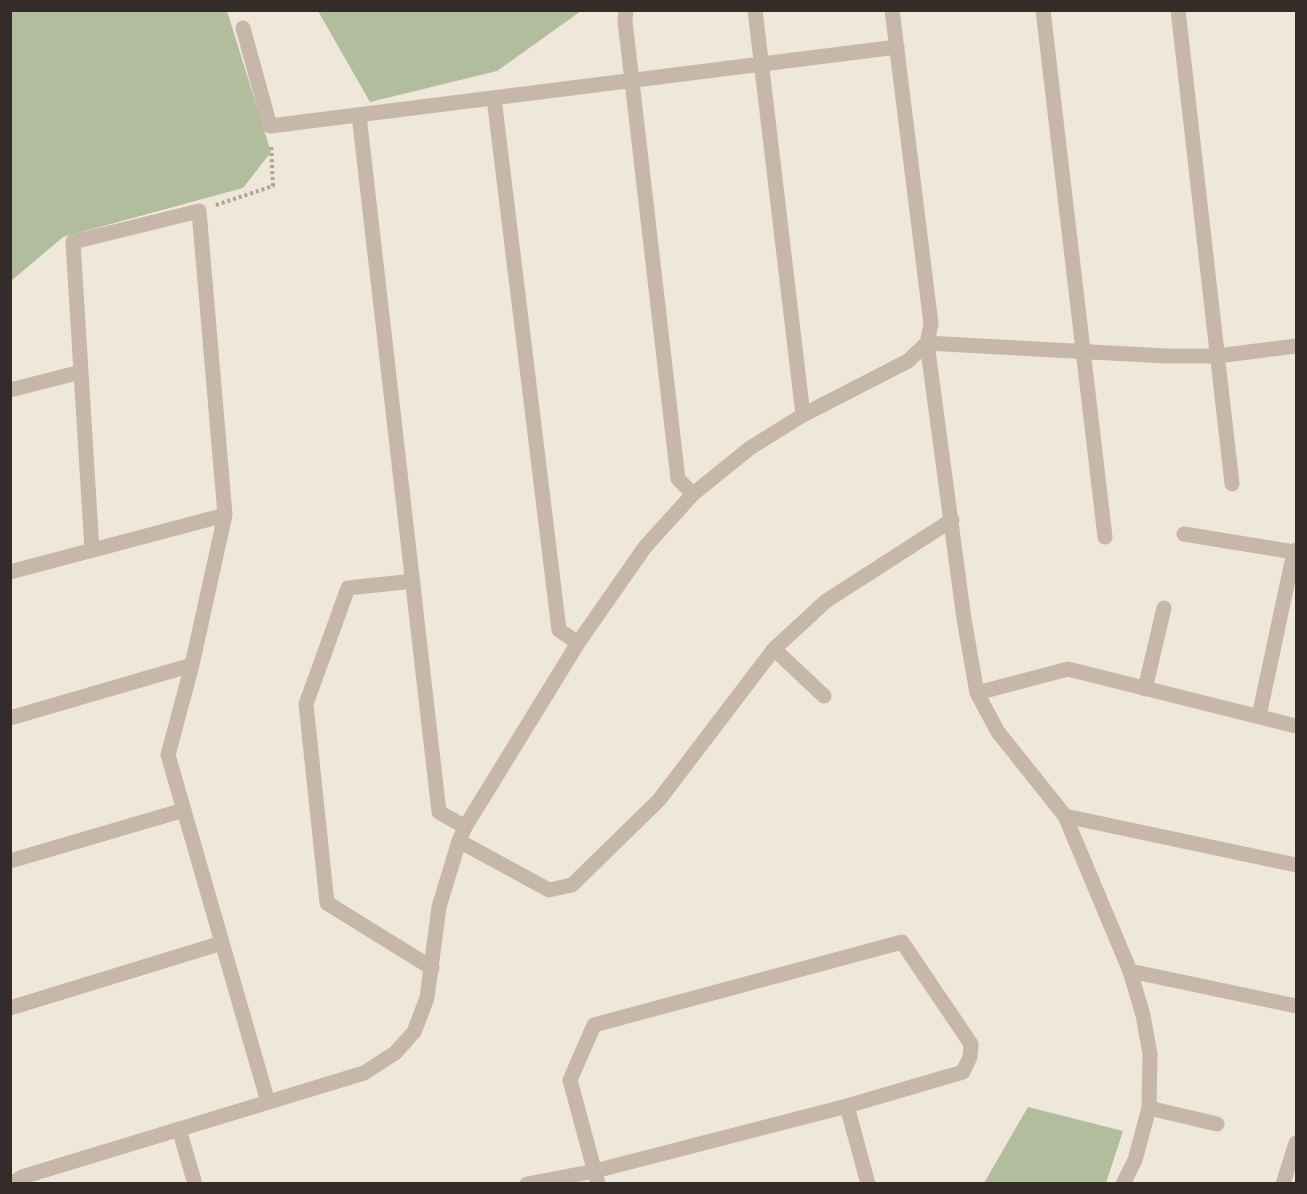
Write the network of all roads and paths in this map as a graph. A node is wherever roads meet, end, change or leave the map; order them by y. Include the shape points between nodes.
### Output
1 (626, 10) edge
2 (755, 10) edge
3 (892, 10) edge
4 (1043, 10) edge
5 (1178, 10) edge
6 (243, 28) dead end
7 (897, 47) junction
8 (762, 64) junction
9 (632, 80) junction
10 (494, 98) junction
11 (359, 115) junction
12 (270, 126) junction
13 (200, 211) junction
14 (927, 343) junction
15 (1296, 346) edge
16 (1083, 350) junction
17 (1217, 356) junction
18 (81, 372) junction
19 (10, 390) edge
20 (803, 415) junction
21 (1232, 484) dead end
22 (693, 494) junction
23 (225, 515) junction
24 (952, 520) junction
25 (1184, 534) dead end
26 (1105, 537) dead end
27 (92, 550) junction
28 (1295, 551) edge
29 (10, 572) edge
30 (413, 581) junction
31 (1164, 608) dead end
32 (578, 643) junction
33 (774, 649) junction
34 (192, 665) junction
35 (1145, 689) junction
36 (977, 693) junction
37 (824, 696) dead end
38 (1259, 716) junction
39 (10, 718) edge
40 (1296, 726) edge
41 (184, 810) junction
42 (1065, 816) junction
43 (462, 834) junction
44 (10, 861) edge
45 (1296, 865) edge
46 (222, 943) junction
47 (432, 968) junction
48 (1130, 971) junction
49 (1296, 1006) edge
50 (10, 1008) edge
51 (268, 1102) junction
52 (847, 1106) junction
53 (1149, 1108) junction
54 (1217, 1124) dead end
55 (179, 1129) junction
56 (1296, 1143) edge
57 (596, 1177) edge
58 (11, 1184) edge
59 (195, 1184) edge
60 (527, 1184) edge
61 (868, 1184) edge
62 (1123, 1184) edge
63 (1283, 1184) edge

1 - 9 street
2 - 8 street
3 - 7 street
4 - 16 street
5 - 17 street
6 - 12 street
7 - 8 street
7 - 14 street via 931,324
8 - 9 street
8 - 20 street
9 - 10 street
9 - 22 street via 678,479
10 - 11 street
10 - 32 street via 559,630
11 - 12 street
11 - 30 street
12 - 13 path via 273,186
13 - 18 street via 73,242
13 - 23 street
14 - 16 street
14 - 20 street via 909,361
14 - 24 street
15 - 17 street
16 - 17 street
16 - 26 street
17 - 21 street
18 - 19 street
18 - 27 street
20 - 22 street via 750,448
22 - 32 street via 645,547
23 - 27 street
23 - 34 street
24 - 33 street via 826,601
24 - 36 street
25 - 28 street
27 - 29 street
28 - 38 street
30 - 43 street via 440,812
30 - 47 street via 348,588 306,704 327,903
31 - 35 street
32 - 43 street
33 - 37 street
33 - 43 street via 659,800 572,885 549,890
34 - 39 street
34 - 41 street via 168,755
35 - 36 street via 1068,669
35 - 38 street
36 - 42 street via 998,732
38 - 40 street
41 - 44 street
41 - 46 street
42 - 45 street
42 - 48 street
43 - 47 street via 439,907
46 - 50 street
46 - 51 street
47 - 51 street via 427,998 414,1032 395,1053 364,1073
48 - 49 street
48 - 53 street via 1150,1054
51 - 55 street
52 - 57 street
52 - 57 street via 963,1072 970,1058 971,1044 902,942 594,1025 570,1080
52 - 61 street
53 - 54 street
53 - 62 street via 1135,1160
55 - 58 street
55 - 59 street
56 - 63 street
57 - 60 street

